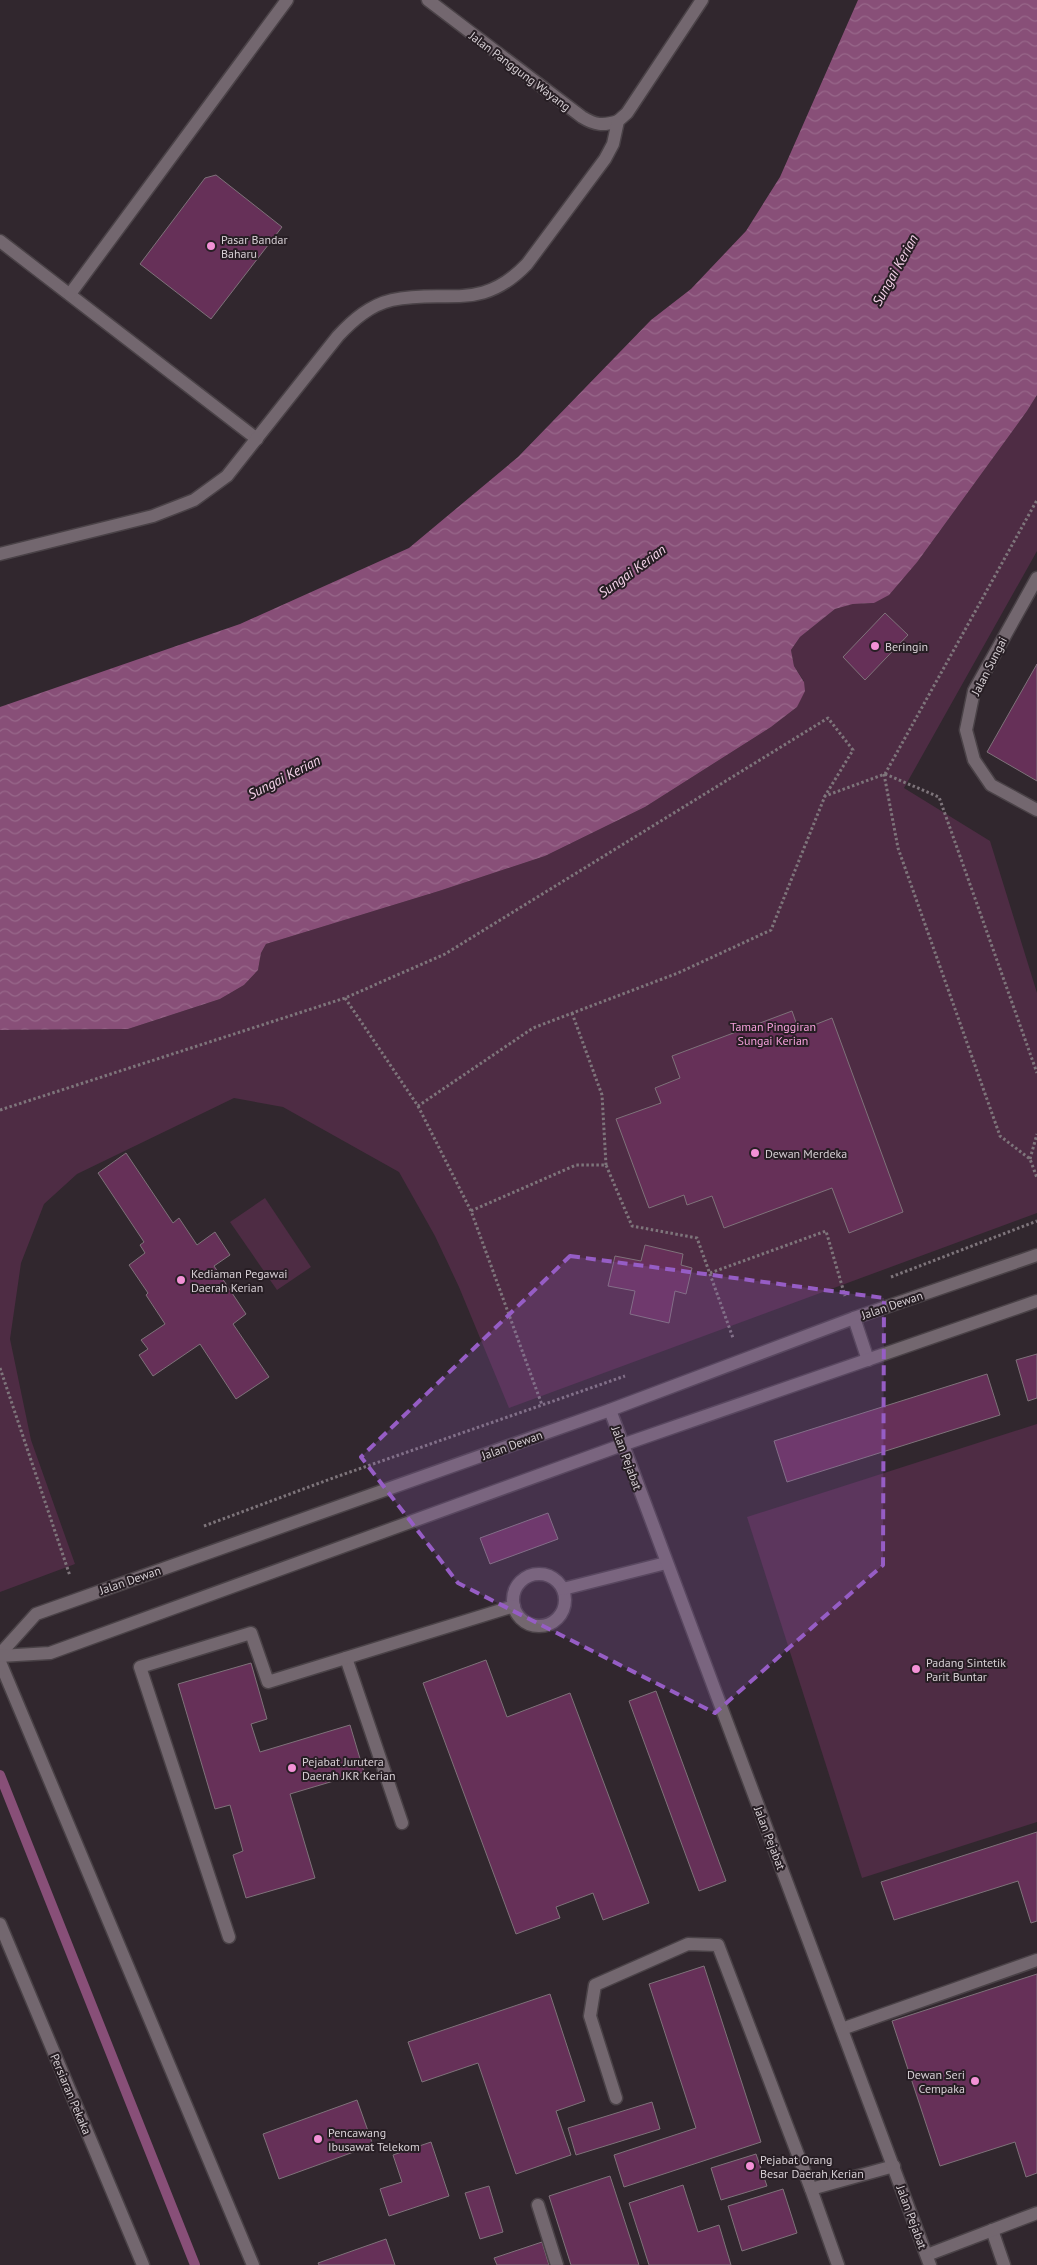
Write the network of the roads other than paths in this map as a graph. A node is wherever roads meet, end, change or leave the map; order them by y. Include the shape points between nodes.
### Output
1 (287, 0) edge
2 (428, 0) edge
3 (702, 0) edge
4 (618, 121) junction
5 (0, 240) edge
6 (70, 294) junction
7 (257, 439) junction
8 (0, 554) edge
9 (1037, 578) edge
10 (1037, 810) edge
11 (1037, 1255) edge
12 (1037, 1301) edge
13 (854, 1318) junction
14 (868, 1360) junction
15 (610, 1410) junction
16 (622, 1445) junction
17 (666, 1563) junction
18 (563, 1589) junction
19 (514, 1606) junction
20 (0, 1655) edge
21 (346, 1658) junction
22 (0, 1662) edge
23 (402, 1823) dead end
24 (0, 1924) edge
25 (229, 1937) dead end
26 (1037, 1960) edge
27 (842, 2029) junction
28 (616, 2098) dead end
29 (894, 2166) junction
30 (811, 2190) junction
31 (538, 2205) dead end
32 (1037, 2214) edge
33 (992, 2230) junction
34 (928, 2260) edge
35 (143, 2265) edge
36 (253, 2265) edge
37 (557, 2265) edge
38 (838, 2265) edge
39 (1004, 2265) edge

1 - 6 street
2 - 4 street, Jalan Panggung Wayang via 582,117 594,124
3 - 4 street via 627,113
4 - 7 street via 613,144 605,160 516,276 504,285 465,297 390,300 352,320
5 - 6 street
6 - 7 street
7 - 8 street via 227,476 194,500 154,516
9 - 10 street, Jalan Sungai via 974,691 966,730 974,760 991,785
11 - 13 street, Jalan Dewan
12 - 14 street, Jalan Dewan
13 - 14 street
13 - 15 street, Jalan Dewan
14 - 16 street, Jalan Dewan
15 - 16 street, Jalan Pejabat
15 - 20 street, Jalan Dewan via 36,1614
16 - 17 street, Jalan Pejabat
16 - 20 street, Jalan Dewan via 50,1653
17 - 18 street
17 - 27 street, Jalan Pejabat
18 - 19 street via 545,1574 530,1575 523,1578 514,1591
18 - 19 street via 564,1607 550,1624 528,1623 521,1619
19 - 21 street
21 - 23 street
21 - 25 street via 268,1682 251,1633 140,1667
22 - 36 street
24 - 35 street, Persiaran Pekaka
26 - 27 street
27 - 29 street, Jalan Pejabat
28 - 30 street via 590,2016 595,1985 688,1944 718,1945
29 - 30 street
29 - 34 street, Jalan Pejabat
30 - 38 street
31 - 37 street
32 - 33 street
33 - 34 street
33 - 39 street

